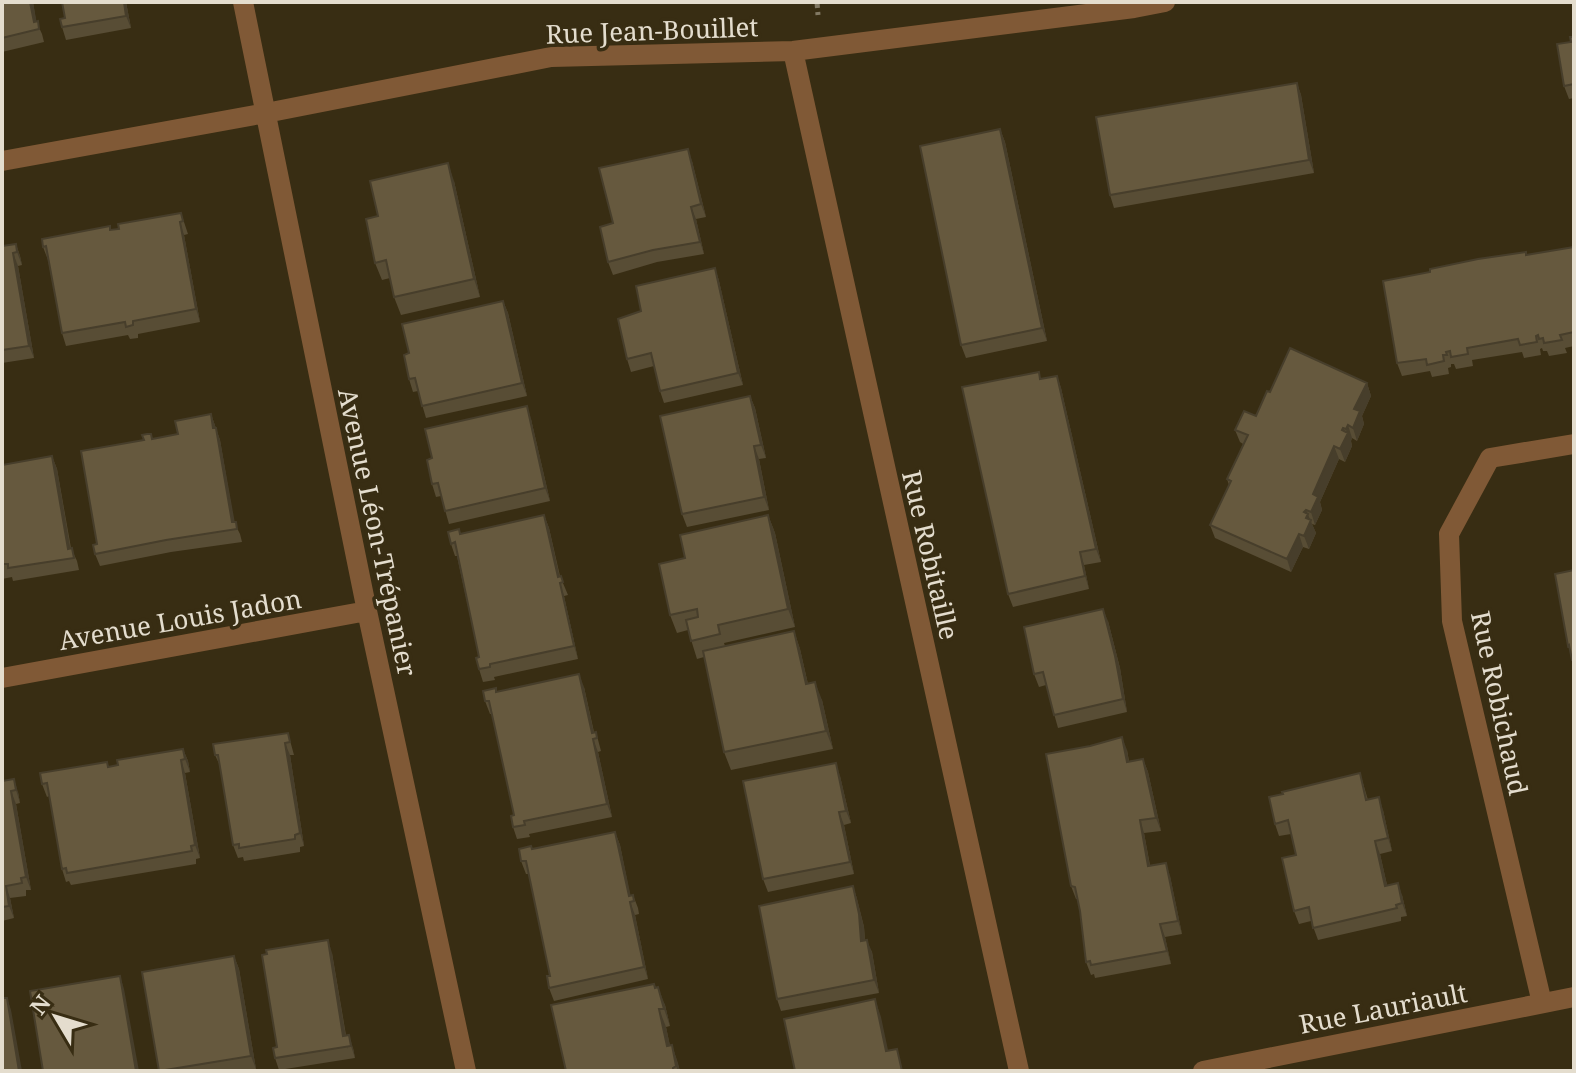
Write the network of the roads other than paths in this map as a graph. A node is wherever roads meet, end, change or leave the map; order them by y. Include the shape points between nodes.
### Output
1 (243, 2) edge
2 (1165, 2) edge
3 (793, 51) junction
4 (266, 113) junction
5 (2, 161) edge
6 (1574, 444) edge
7 (367, 611) junction
8 (2, 678) edge
9 (1574, 997) edge
10 (1542, 1003) junction
11 (466, 1071) edge
12 (1019, 1071) edge
13 (1203, 1071) edge

1 - 4 street, Avenue Léon-Trépanier
2 - 3 street, Rue Jean-Bouillet
3 - 4 street, Rue Jean-Bouillet via 551,57
3 - 12 street, Rue Robitaille
4 - 5 street, Rue Jean-Bouillet
4 - 7 street, Avenue Léon-Trépanier
6 - 10 street, Rue Robichaud via 1490,458 1449,534 1452,621
7 - 8 street, Avenue Louis Jadon
7 - 11 street, Avenue Léon-Trépanier
9 - 10 street, Rue Lauriault
10 - 13 street, Rue Lauriault

